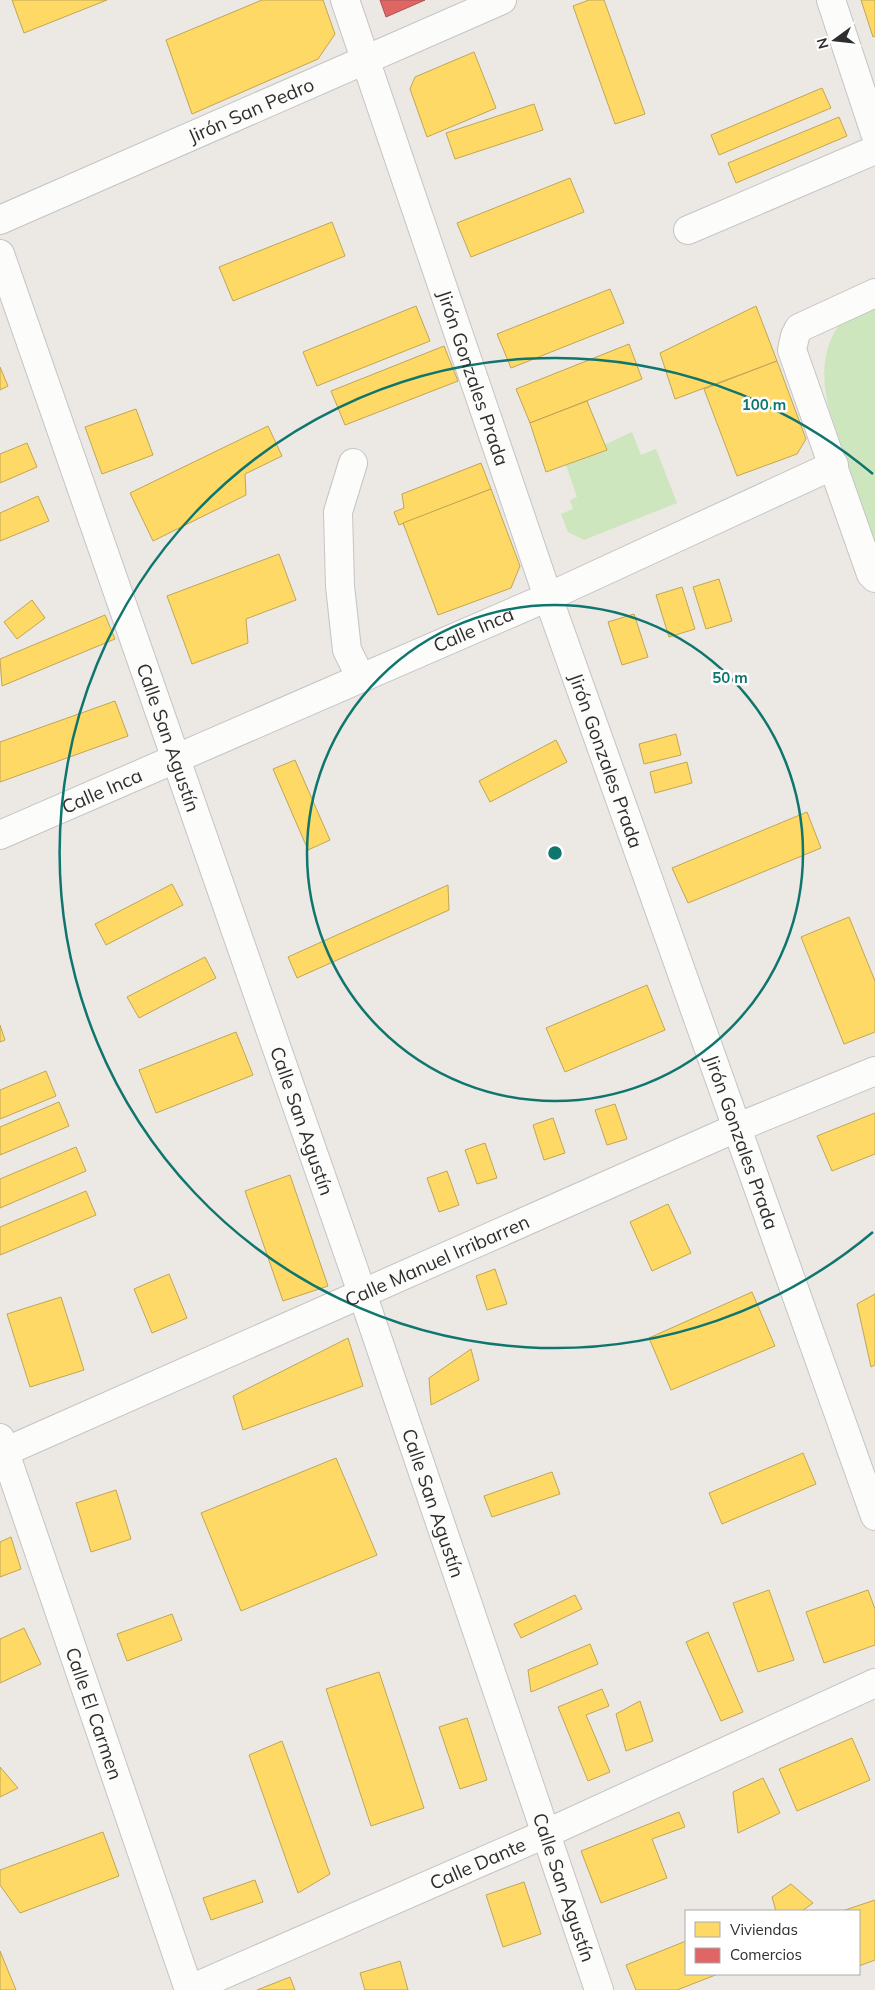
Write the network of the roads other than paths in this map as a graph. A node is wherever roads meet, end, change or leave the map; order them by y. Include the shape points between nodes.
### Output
1 (345, 0) edge
2 (502, 0) edge
3 (832, 0) edge
4 (366, 61) junction
5 (875, 133) edge
6 (875, 150) edge
7 (0, 220) edge
8 (688, 230) dead end
9 (0, 254) edge
10 (875, 293) edge
11 (353, 464) dead end
12 (834, 465) junction
13 (875, 578) edge
14 (548, 597) junction
15 (361, 678) junction
16 (176, 757) junction
17 (0, 836) edge
18 (875, 1071) edge
19 (736, 1128) junction
20 (362, 1293) junction
21 (2, 1448) edge
22 (875, 1516) edge
23 (875, 1683) edge
24 (545, 1834) junction
25 (189, 1990) edge
26 (599, 1990) edge

1 - 4 street, Jirón Gonzales Prada
2 - 4 street, Jirón San Pedro
3 - 5 street
4 - 7 street, Jirón San Pedro
4 - 14 street, Jirón Gonzales Prada
6 - 8 street
9 - 16 street, Calle San Agustín
10 - 12 street via 800,328 795,336 792,350
11 - 15 street via 338,512 340,586 347,650
12 - 13 street
12 - 14 street, Calle Inca
14 - 15 street, Calle Inca
14 - 19 street, Jirón Gonzales Prada
15 - 16 street, Calle Inca
16 - 17 street, Calle Inca
16 - 20 street, Calle San Agustín
18 - 19 street, Calle Manuel Irribarren
19 - 20 street, Calle Manuel Irribarren
19 - 22 street, Jirón Gonzales Prada
20 - 21 street, Calle Manuel Irribarren
20 - 24 street, Calle San Agustín
21 - 25 street, Calle El Carmen
23 - 24 street, Calle Dante
24 - 25 street, Calle Dante
24 - 26 street, Calle San Agustín

